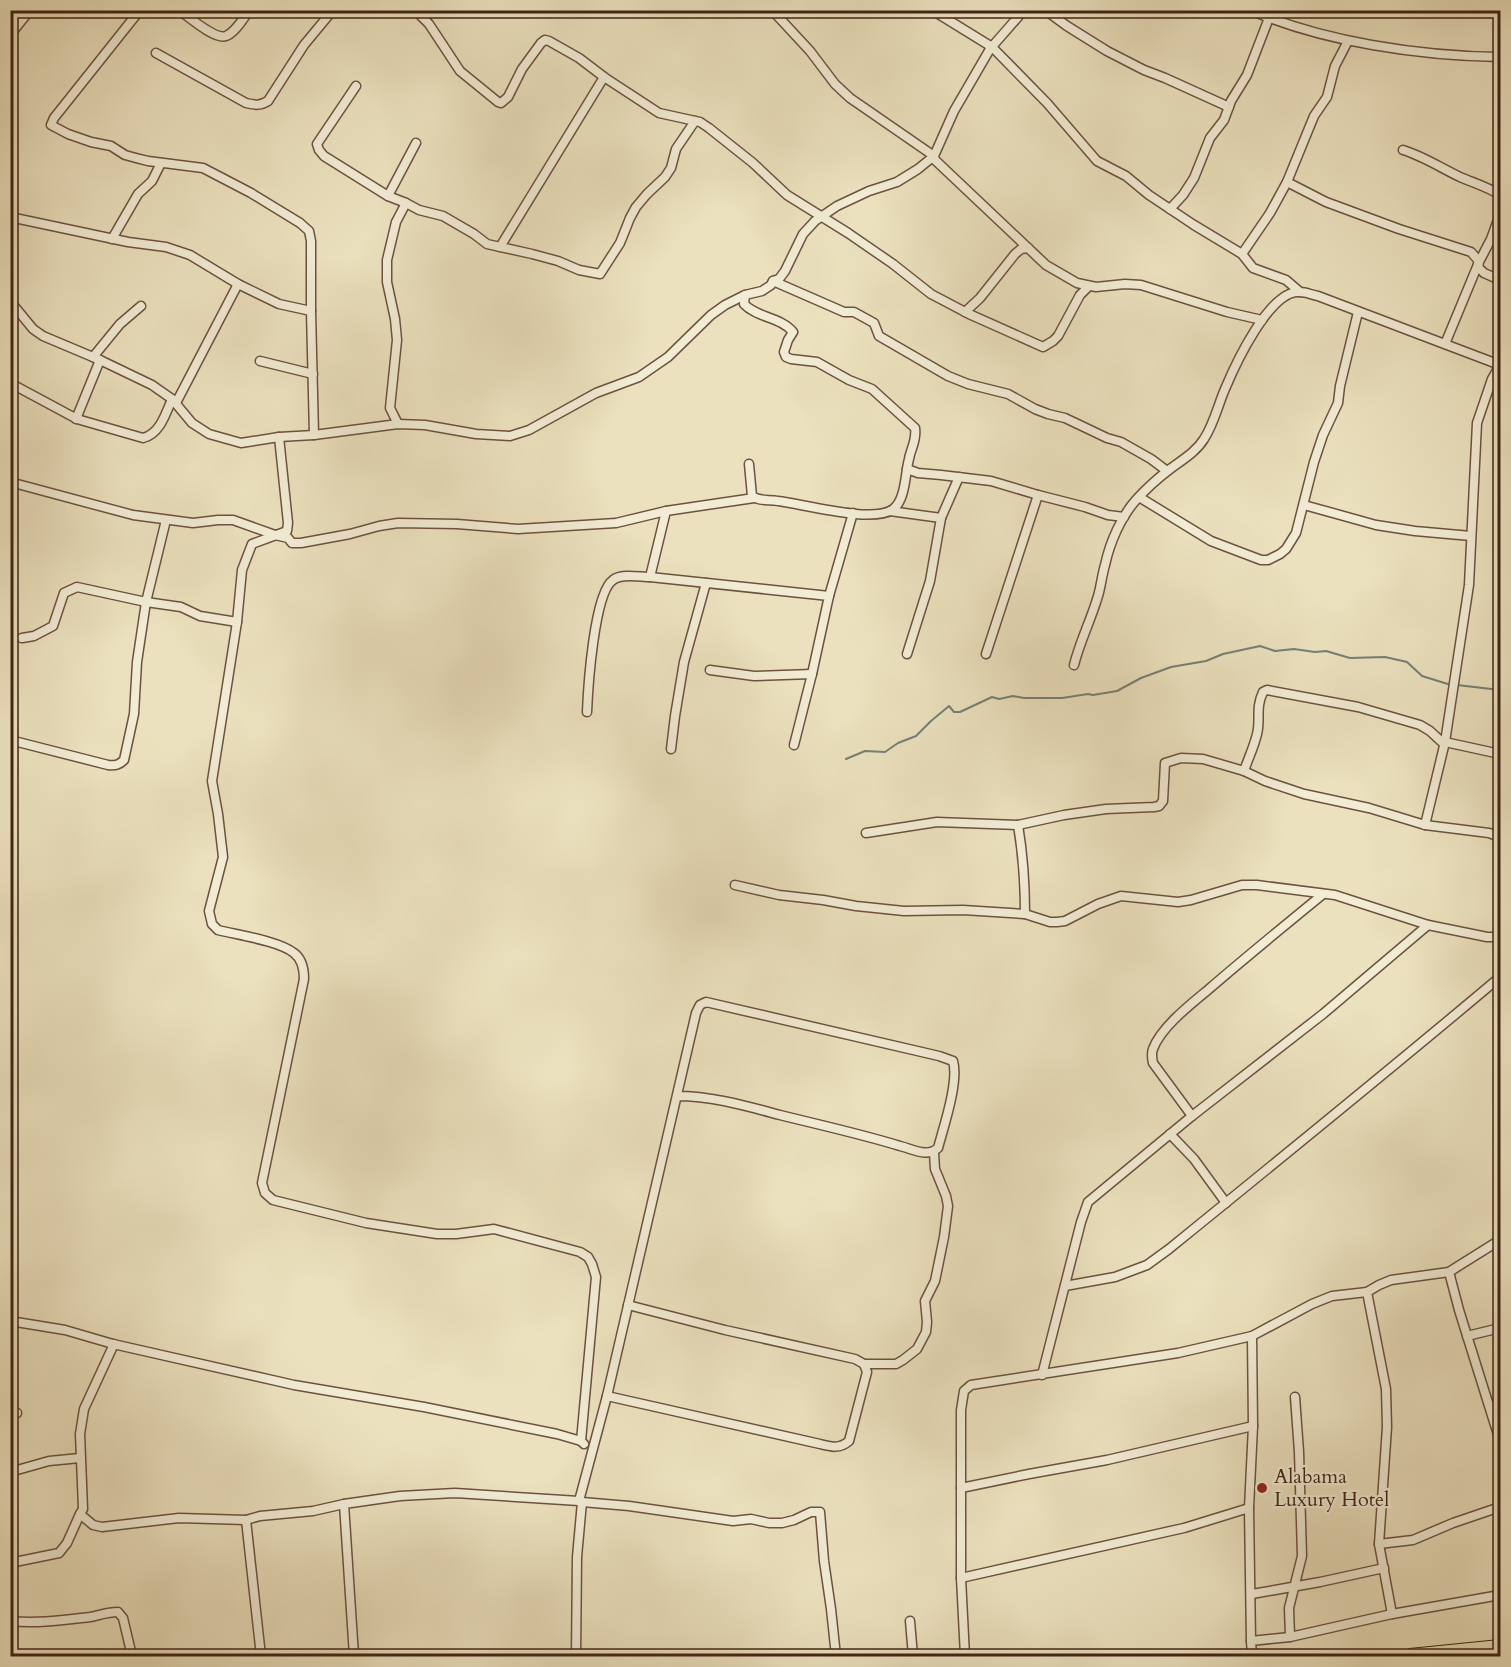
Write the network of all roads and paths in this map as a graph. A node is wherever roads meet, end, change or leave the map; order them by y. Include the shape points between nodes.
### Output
1 (30, 10) edge
2 (126, 10) edge
3 (140, 10) edge
4 (179, 10) edge
5 (250, 10) edge
6 (333, 10) edge
7 (415, 10) edge
8 (772, 10) edge
9 (932, 10) edge
10 (1022, 10) edge
11 (1045, 10) edge
12 (1250, 10) edge
13 (134, 18) junction
14 (1269, 18) junction
15 (10, 35) edge
16 (1348, 41) junction
17 (992, 47) junction
18 (156, 53) dead end
19 (1500, 57) edge
20 (604, 77) junction
21 (356, 86) dead end
22 (1229, 107) junction
23 (695, 121) junction
24 (416, 143) dead end
25 (1403, 150) dead end
26 (934, 156) junction
27 (161, 163) junction
28 (1287, 182) junction
29 (1500, 195) edge
30 (388, 196) junction
31 (406, 203) junction
32 (1170, 209) junction
33 (1500, 214) edge
34 (10, 217) edge
35 (822, 217) junction
36 (112, 239) junction
37 (500, 247) junction
38 (1028, 248) junction
39 (1242, 254) junction
40 (1479, 262) junction
41 (1500, 280) edge
42 (773, 281) junction
43 (238, 284) junction
44 (1089, 286) junction
45 (1300, 292) junction
46 (745, 295) junction
47 (10, 301) edge
48 (141, 306) dead end
49 (311, 311) junction
50 (965, 312) junction
51 (1358, 312) junction
52 (1262, 320) junction
53 (1445, 344) junction
54 (97, 358) junction
55 (260, 361) dead end
56 (1500, 365) edge
57 (312, 374) junction
58 (10, 383) edge
59 (174, 401) junction
60 (76, 418) junction
61 (398, 424) junction
62 (314, 435) junction
63 (279, 437) junction
64 (749, 464) dead end
65 (907, 469) junction
66 (1167, 471) junction
67 (958, 477) junction
68 (10, 482) edge
69 (1038, 495) junction
70 (1139, 497) junction
71 (754, 498) junction
72 (1304, 505) junction
73 (666, 511) junction
74 (890, 511) junction
75 (853, 513) junction
76 (1124, 517) junction
77 (940, 518) junction
78 (166, 520) junction
79 (287, 534) junction
80 (274, 535) junction
81 (1471, 536) junction
82 (650, 577) junction
83 (706, 584) junction
84 (829, 596) junction
85 (147, 602) junction
86 (237, 622) junction
87 (22, 638) dead end
88 (907, 654) dead end
89 (986, 654) dead end
90 (1074, 665) dead end
91 (711, 670) dead end
92 (812, 674) junction
93 (587, 712) dead end
94 (10, 740) edge
95 (1445, 743) junction
96 (794, 745) dead end
97 (671, 749) dead end
98 (1500, 754) edge
99 (1244, 771) junction
100 (1018, 825) junction
101 (1425, 825) junction
102 (866, 832) dead end
103 (1500, 837) edge
104 (735, 885) dead end
105 (1322, 895) junction
106 (1025, 914) junction
107 (1428, 926) junction
108 (1500, 936) edge
109 (1500, 977) edge
110 (677, 1096) junction
111 (1192, 1116) junction
112 (1170, 1134) junction
113 (934, 1152) junction
114 (1226, 1203) junction
115 (1500, 1240) edge
116 (1449, 1272) junction
117 (1065, 1286) junction
118 (1367, 1292) junction
119 (628, 1305) junction
120 (10, 1321) edge
121 (1500, 1328) edge
122 (1252, 1336) junction
123 (1467, 1336) junction
124 (114, 1344) junction
125 (864, 1364) junction
126 (1042, 1375) junction
127 (607, 1396) junction
128 (1295, 1397) dead end
129 (1252, 1426) junction
130 (1500, 1436) edge
131 (580, 1441) junction
132 (591, 1450) junction
133 (80, 1458) junction
134 (10, 1472) edge
135 (961, 1488) junction
136 (580, 1501) junction
137 (344, 1504) junction
138 (1500, 1507) edge
139 (1249, 1508) junction
140 (80, 1514) junction
141 (246, 1520) junction
142 (1379, 1544) junction
143 (10, 1563) edge
144 (1384, 1568) junction
145 (961, 1578) junction
146 (1293, 1586) junction
147 (1252, 1594) dead end
148 (1500, 1595) edge
149 (1392, 1614) junction
150 (10, 1621) edge
151 (910, 1621) dead end
152 (1290, 1637) junction
153 (1251, 1641) junction
154 (1500, 1647) edge
155 (132, 1656) edge
156 (261, 1656) edge
157 (354, 1656) edge
158 (576, 1656) edge
159 (836, 1656) edge
160 (913, 1656) edge
161 (964, 1656) edge
162 (1252, 1656) edge
163 (1410, 1656) edge

1 - 15 street
2 - 13 street
3 - 13 street
4 - 5 street via 219,37 232,32
6 - 18 street via 263,104 246,103
7 - 20 street via 460,70 498,102 508,97 526,62 545,40
8 - 26 street via 850,99
9 - 17 street
10 - 17 street
11 - 22 street via 1107,51
12 - 14 street
13 - 27 street via 51,125 148,162
14 - 16 street
14 - 22 street via 1247,75
16 - 19 street via 1456,57
16 - 28 street
17 - 26 street via 954,111
17 - 32 street via 1097,161 1126,176
20 - 23 street via 659,113
20 - 37 street
21 - 30 street via 317,144 324,156
22 - 32 street via 1210,138 1194,178
23 - 35 street via 753,163 787,195
23 - 37 street via 676,149 665,177 636,207 600,274
24 - 30 street
25 - 29 street
26 - 35 street via 897,182 837,206
26 - 38 street
27 - 36 street
27 - 49 street via 203,168 251,193 309,231
28 - 39 street
28 - 40 street via 1334,205 1471,252
30 - 31 street
31 - 37 street via 443,216 487,244
31 - 61 street via 398,215 387,260 397,340 390,408
32 - 39 street
33 - 40 street
34 - 36 street
35 - 42 street via 809,226 785,270
35 - 50 street via 931,294
36 - 43 street via 166,247 190,255
38 - 44 street via 1058,273
38 - 50 street via 1015,254
39 - 45 street via 1253,268 1286,280
40 - 41 street via 1484,273
40 - 53 street
42 - 46 street via 762,291
42 - 66 street via 844,312 854,312 874,323 879,336 948,376 1008,394 1035,409 1121,442
43 - 49 street via 279,304
43 - 59 street
44 - 50 street via 1058,336 1043,347
44 - 52 street via 1140,285
45 - 51 street
45 - 52 street via 1278,299
46 - 61 street via 711,315 652,369 596,393 529,430 496,436 425,424
46 - 65 street via 748,308 793,332 784,352 786,357 817,362 872,389 915,428 916,440
47 - 54 street via 43,336
48 - 54 street via 120,324
49 - 57 street
51 - 53 street
51 - 72 street via 1338,403 1314,462
52 - 66 street via 1239,359 1203,441
53 - 56 street
54 - 59 street via 152,385
54 - 60 street
55 - 57 street
56 - 81 street via 1477,423
57 - 62 street
58 - 60 street
59 - 60 street via 156,430 143,438
59 - 63 street via 192,423 209,434 241,443
61 - 62 street
62 - 63 street
63 - 79 street
64 - 71 street
65 - 67 street
65 - 74 street via 904,490
66 - 70 street
67 - 69 street via 991,481
67 - 77 street
68 - 78 street
69 - 76 street
69 - 89 street
70 - 72 street via 1211,541 1261,560 1280,554 1292,542
70 - 76 street
71 - 73 street
71 - 75 street
72 - 81 street via 1376,525
73 - 79 street via 616,523 518,529 398,523 301,543 292,543
73 - 82 street
74 - 75 street
74 - 77 street
75 - 84 street
76 - 90 street via 1111,543 1098,597
77 - 88 street via 930,581
78 - 80 street via 233,520
78 - 85 street
79 - 80 street
80 - 86 street via 252,544 247,554
81 - 95 street via 1469,585
82 - 83 street
82 - 93 street via 618,577 606,589 593,638
83 - 84 street
83 - 97 street via 684,662
84 - 92 street
85 - 86 street
85 - 87 street via 77,587 64,593 53,626
85 - 94 street via 134,714 124,760 115,766 108,765
86 - 131 street via 212,781 223,857 210,917 218,930 273,943 294,953 304,972 262,1183 265,1193 273,1200 366,1223 437,1234 494,1229 573,1249 588,1257 596,1277
91 - 92 street via 754,676
92 - 96 street
95 - 98 street
95 - 99 street via 1420,725 1267,690 1258,703 1257,735
95 - 101 street
99 - 100 street via 1203,759 1181,758 1165,763 1159,806 1107,808
99 - 101 street via 1304,794
100 - 102 street via 937,822
100 - 106 street
101 - 103 street
104 - 106 street via 856,906
105 - 106 street via 1242,885 1178,902 1121,896 1065,921 1050,922
105 - 107 street via 1356,901
105 - 111 street via 1189,1006 1153,1048 1153,1063
107 - 108 street
107 - 111 street
109 - 114 street
110 - 113 street via 729,1102 924,1154
110 - 113 street via 696,1013 706,1002 952,1061 955,1067 950,1099
110 - 119 street
111 - 112 street
112 - 114 street via 1194,1158
112 - 117 street via 1088,1202
113 - 125 street via 935,1169 948,1206 935,1281 925,1301 926,1332 917,1349 896,1364
114 - 117 street via 1147,1265 1115,1277
115 - 116 street
116 - 118 street via 1391,1280
116 - 123 street
117 - 126 street
118 - 122 street via 1332,1296
118 - 142 street via 1386,1389
119 - 125 street
119 - 127 street
120 - 124 street via 65,1330
121 - 123 street
122 - 126 street via 1178,1353
122 - 129 street
123 - 130 street
124 - 131 street via 294,1385 424,1407
124 - 133 street via 84,1409
125 - 127 street via 867,1372 849,1441 833,1448
126 - 135 street via 980,1383 964,1392
127 - 132 street
128 - 146 street via 1302,1556
129 - 135 street via 1107,1460
129 - 139 street
131 - 132 street
132 - 136 street
133 - 134 street via 49,1461
133 - 140 street
135 - 145 street
136 - 137 street via 455,1493
136 - 158 street
136 - 159 street via 769,1523 820,1512
137 - 141 street
137 - 157 street
138 - 142 street via 1413,1540
139 - 145 street via 1185,1528
139 - 153 street
140 - 141 street via 102,1527 179,1518
140 - 143 street via 68,1544 59,1553
141 - 156 street
142 - 144 street
144 - 146 street
144 - 149 street
145 - 161 street
146 - 147 street
146 - 152 street
148 - 149 street
149 - 152 street
150 - 155 street via 66,1620 118,1612
151 - 160 street
152 - 153 street
153 - 162 street
154 - 163 main road

